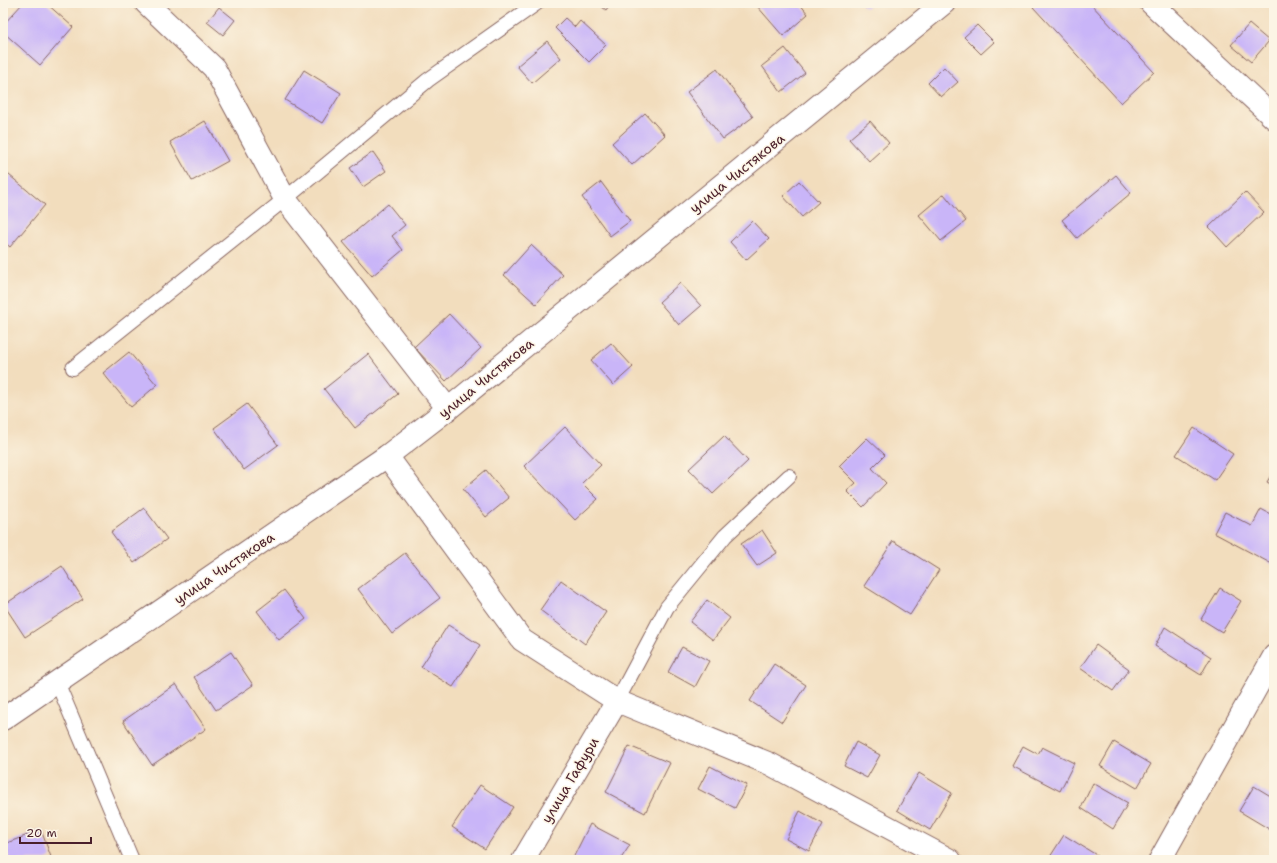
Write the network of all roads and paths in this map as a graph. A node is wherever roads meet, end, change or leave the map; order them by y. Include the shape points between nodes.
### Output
1 (146, 3) edge
2 (538, 3) edge
3 (944, 3) edge
4 (1151, 3) edge
5 (1274, 118) edge
6 (285, 198) junction
7 (73, 368) dead end
8 (448, 409) junction
9 (387, 456) junction
10 (789, 476) dead end
11 (1274, 656) edge
12 (57, 682) junction
13 (617, 701) junction
14 (3, 719) edge
15 (132, 860) edge
16 (523, 860) edge
17 (950, 860) edge
18 (1160, 860) edge

1 - 6 street via 214,68
2 - 6 lane via 428,80
3 - 8 street, улица Чистякова
4 - 5 street
6 - 7 lane
6 - 8 street
8 - 9 street, улица Чистякова
9 - 12 street, улица Чистякова
9 - 13 street via 522,640
10 - 13 lane via 725,536 667,607
11 - 18 street
12 - 14 street, улица Чистякова
12 - 15 lane
13 - 16 street, улица Гафури
13 - 17 street via 770,764

